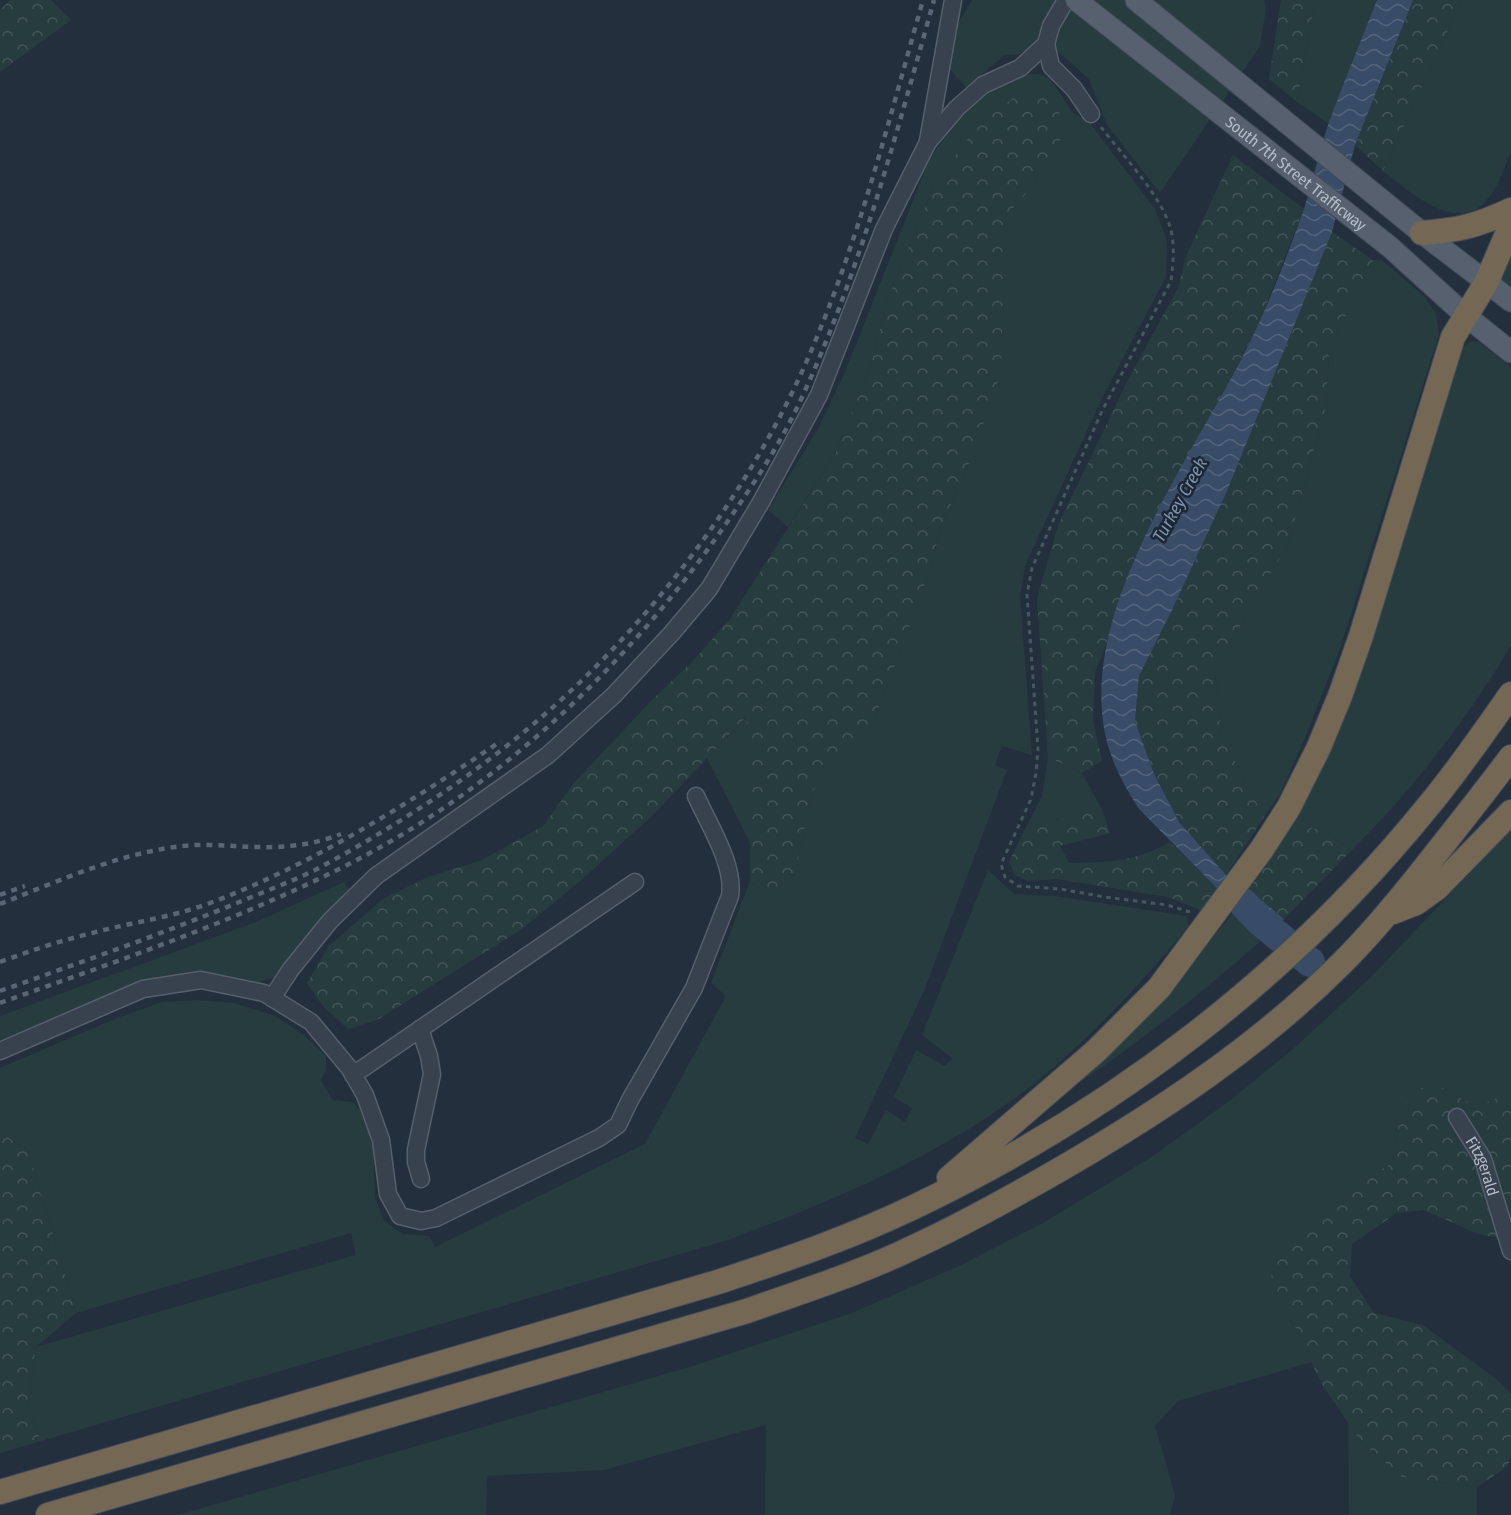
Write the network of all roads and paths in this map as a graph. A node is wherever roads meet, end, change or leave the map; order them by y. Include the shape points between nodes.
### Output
1 (953, 0) edge
2 (1066, 0) edge
3 (1076, 0) edge
4 (1136, 0) edge
5 (1046, 44) junction
6 (1091, 114) joint
7 (928, 142) junction
8 (1511, 210) edge
9 (1511, 225) edge
10 (1416, 228) junction
11 (1486, 283) junction
12 (1511, 301) edge
13 (1466, 316) junction
14 (1511, 352) edge
15 (1511, 694) edge
16 (1511, 757) edge
17 (696, 796) dead end
18 (1511, 812) edge
19 (635, 882) dead end
20 (1410, 898) junction
21 (1192, 912) dead end
22 (272, 998) junction
23 (420, 1029) junction
24 (0, 1051) edge
25 (353, 1075) junction
26 (1457, 1117) dead end
27 (421, 1179) dead end
28 (916, 1207) junction
29 (1511, 1251) edge
30 (0, 1492) edge
31 (48, 1515) edge

1 - 7 street
2 - 5 street
3 - 13 main road, South 7th Street Trafficway via 1390,247
4 - 10 main road, South 7th Street Trafficway
5 - 6 street via 1051,66
5 - 7 street via 1020,68 983,85
6 - 21 path via 1162,207 1171,231 1174,257 1171,281 1102,411 1032,568 1027,594 1038,749 1036,773 1031,799 1000,864 1005,877 1018,886 1060,889
7 - 22 street via 884,229 819,395 709,589 614,695 548,755 376,876 330,921
8 - 10 highway via 1457,230
9 - 11 highway
10 - 11 main road, South 7th Street Trafficway
11 - 12 main road, South 7th Street Trafficway
11 - 13 highway
13 - 14 main road, South 7th Street Trafficway
13 - 28 highway via 1453,337 1344,686 1289,807 1160,988 1096,1051
15 - 28 highway via 1430,805 1337,908 1277,965 1138,1078 1085,1114
16 - 20 highway
17 - 25 street via 728,866 730,896 694,988 618,1125 436,1218 421,1221 400,1216 388,1194 381,1140 365,1095
18 - 20 highway via 1437,888
19 - 23 street
20 - 31 highway via 1388,914 1343,963 1262,1036 1207,1078 1104,1144 914,1248 747,1311
22 - 24 street via 201,980 143,989
22 - 25 street via 311,1022
23 - 25 street
23 - 27 street via 432,1074 416,1150
26 - 29 street, Fitzgerald via 1483,1159
28 - 30 highway via 810,1251 718,1282

